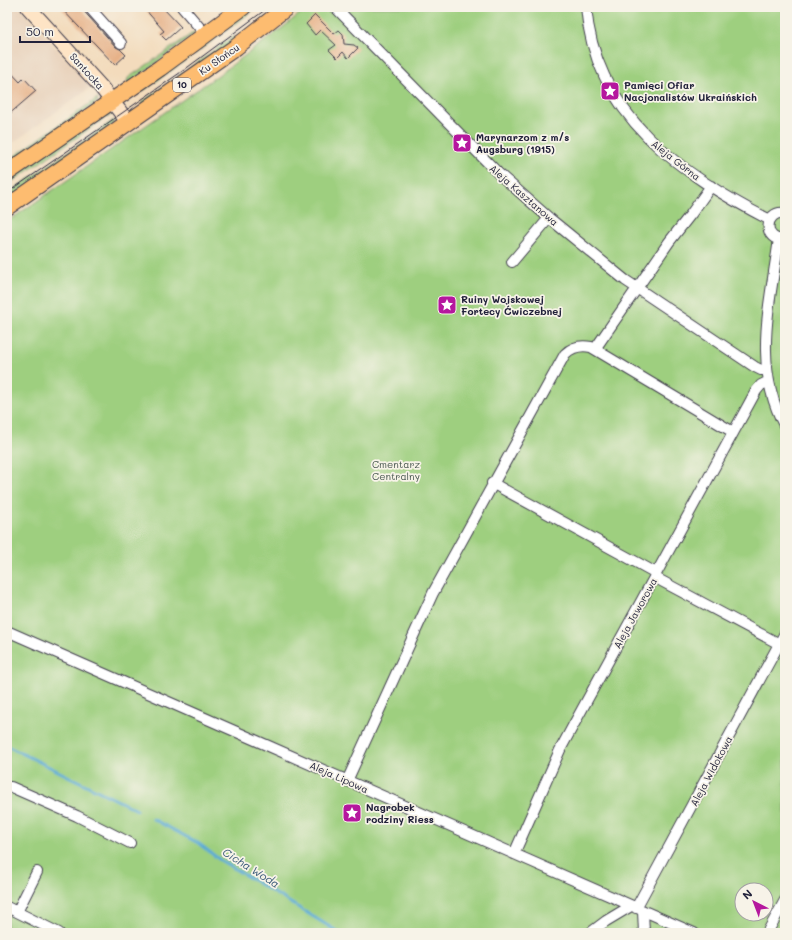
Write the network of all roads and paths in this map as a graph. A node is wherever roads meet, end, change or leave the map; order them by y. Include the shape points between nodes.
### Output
1 (28, 7) edge
2 (89, 7) edge
3 (182, 7) edge
4 (243, 7) edge
5 (287, 7) edge
6 (335, 7) edge
7 (586, 7) edge
8 (206, 35) junction
9 (121, 43) dead end
10 (112, 100) junction
11 (128, 122) junction
12 (7, 173) edge
13 (711, 186) junction
14 (7, 207) edge
15 (785, 213) edge
16 (549, 218) junction
17 (770, 220) junction
18 (782, 239) edge
19 (512, 262) dead end
20 (637, 287) junction
21 (595, 349) junction
22 (767, 370) junction
23 (769, 381) junction
24 (785, 428) edge
25 (733, 432) junction
26 (492, 483) junction
27 (655, 575) junction
28 (7, 631) edge
29 (785, 633) edge
30 (782, 645) edge
31 (347, 781) junction
32 (7, 787) edge
33 (130, 842) dead end
34 (514, 854) junction
35 (37, 872) dead end
36 (785, 900) edge
37 (7, 907) edge
38 (637, 908) junction
39 (17, 912) junction
40 (59, 933) edge
41 (590, 933) edge
42 (644, 933) edge
43 (694, 933) edge
44 (767, 933) edge

1 - 10 street, Santocka
2 - 9 street
3 - 8 street
4 - 8 main road
5 - 11 main road, Ku Słońcu / 10 via 236,47
6 - 16 street, Aleja Kasztanowa via 493,168
7 - 13 street, Aleja Górna via 597,59 620,104 635,124 662,151
8 - 10 main road
10 - 11 street
10 - 12 main road
11 - 14 main road, Ku Słońcu / 10
13 - 17 street, Aleja Górna
13 - 20 street
15 - 17 street via 776,214
16 - 19 street
16 - 20 street, Aleja Kasztanowa
17 - 18 street via 770,232
18 - 22 street via 767,327
20 - 21 street
20 - 22 street, Aleja Kasztanowa via 754,367
21 - 25 street
21 - 26 street via 578,346 565,354
22 - 23 street
23 - 24 street
23 - 25 street, Aleja Jaworowa via 760,385
25 - 27 street, Aleja Jaworowa
26 - 27 street
26 - 31 street via 432,593
27 - 30 street
27 - 34 street, Aleja Jaworowa via 560,750
28 - 31 street, Aleja Lipowa
29 - 30 street, Aleja Widokowa
30 - 38 street, Aleja Widokowa
31 - 34 street, Aleja Lipowa
32 - 33 street via 77,816
34 - 38 street, Aleja Lipowa
35 - 39 street
36 - 44 street
37 - 39 street
38 - 41 street, Aleja Widokowa
38 - 42 street
38 - 43 street, Aleja Lipowa
39 - 40 street

